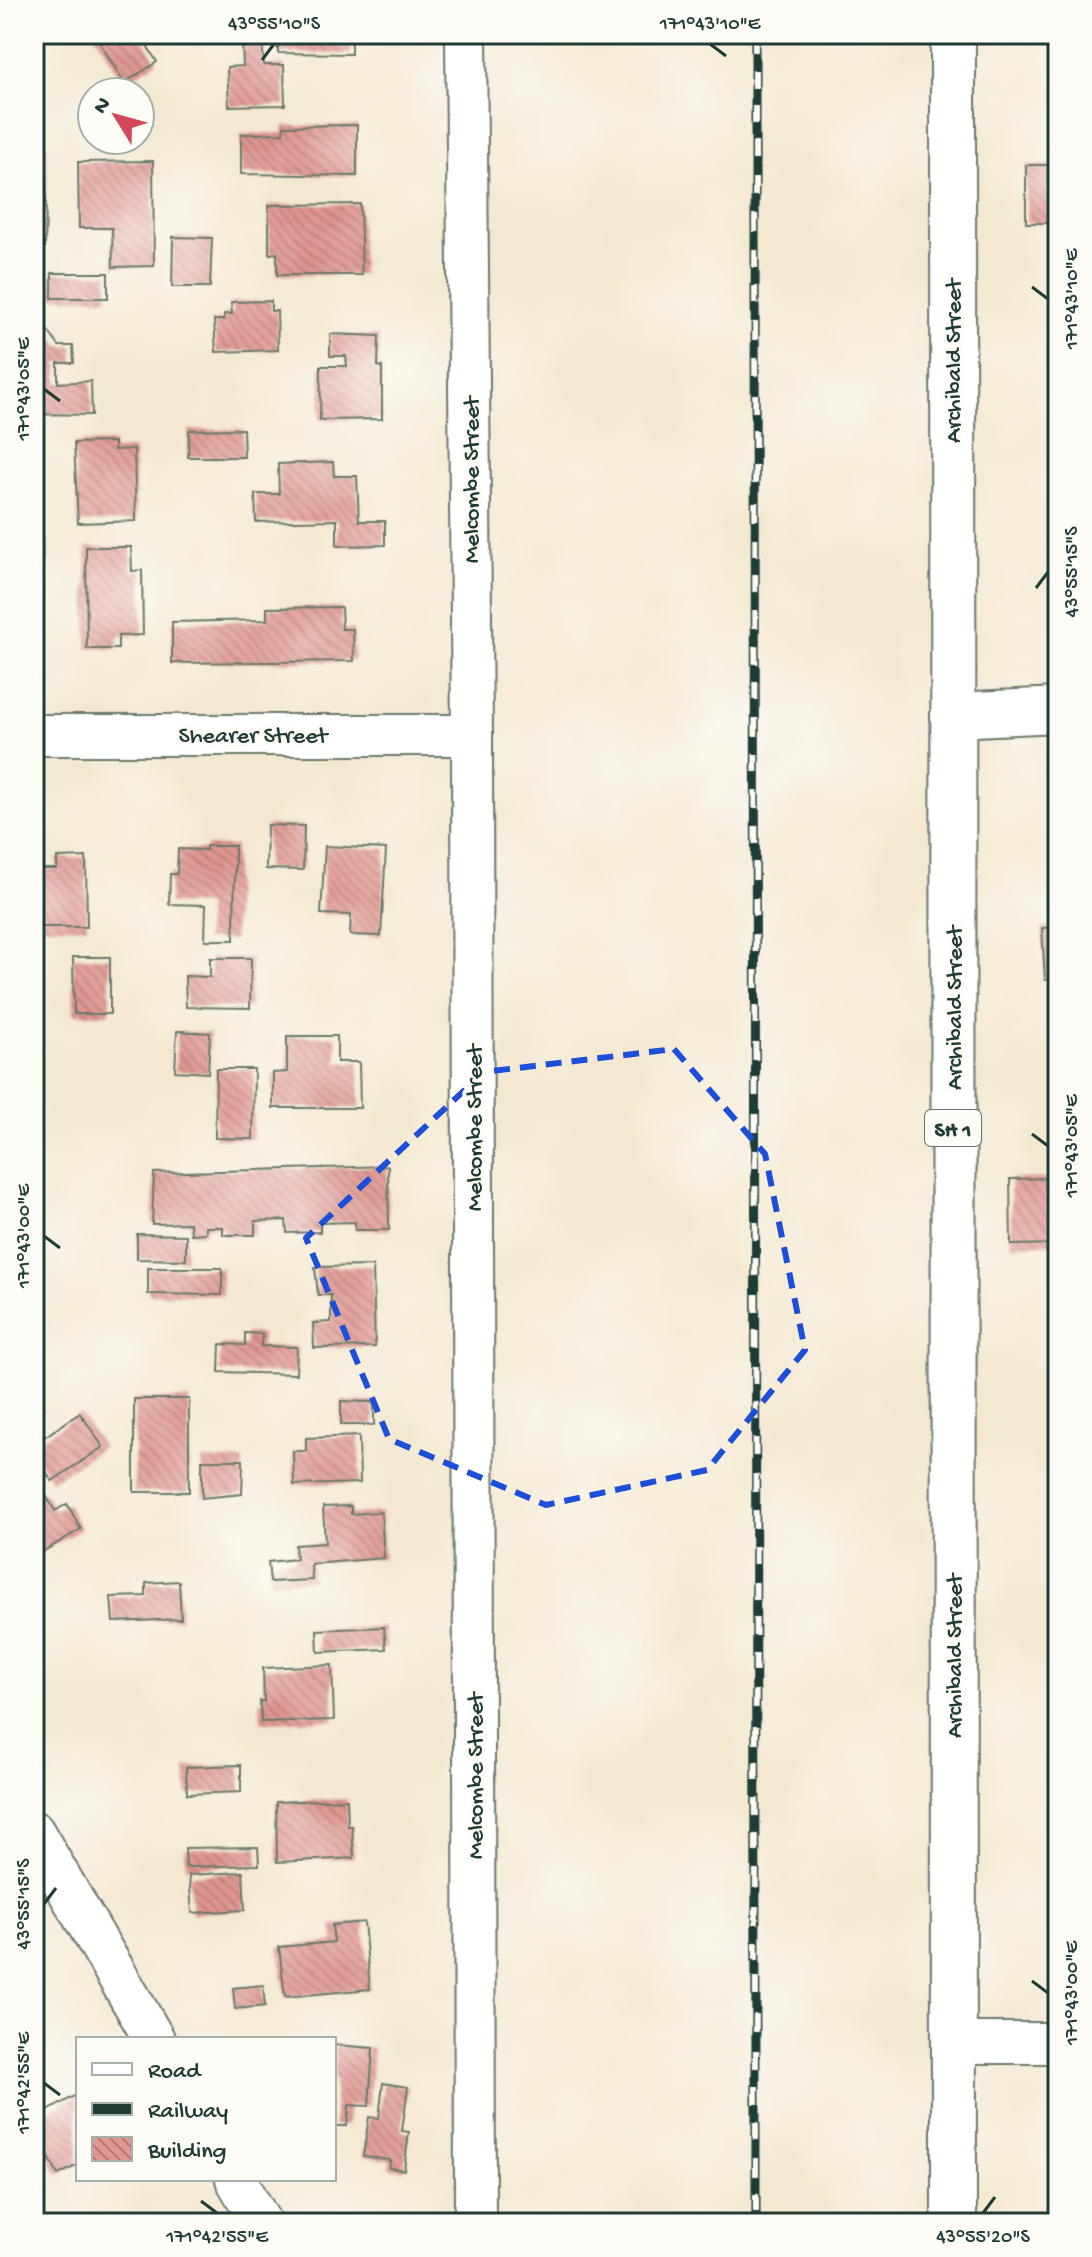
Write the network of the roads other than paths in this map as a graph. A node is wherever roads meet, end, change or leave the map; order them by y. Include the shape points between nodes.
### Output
1 (466, 34) edge
2 (953, 34) edge
3 (1058, 710) edge
4 (953, 715) junction
5 (34, 735) edge
6 (472, 735) junction
7 (34, 1832) edge
8 (153, 2037) edge
9 (953, 2043) junction
10 (1058, 2043) edge
11 (237, 2181) edge
12 (261, 2223) edge
13 (475, 2223) edge
14 (954, 2223) edge

1 - 6 street, Melcombe Street
2 - 4 main road, Archibald Street / SH 1
3 - 4 main road
4 - 9 main road, Archibald Street / SH 1
5 - 6 street, Shearer Street
6 - 13 street, Melcombe Street
7 - 8 street
9 - 10 street
9 - 14 main road, Archibald Street / SH 1
11 - 12 street

